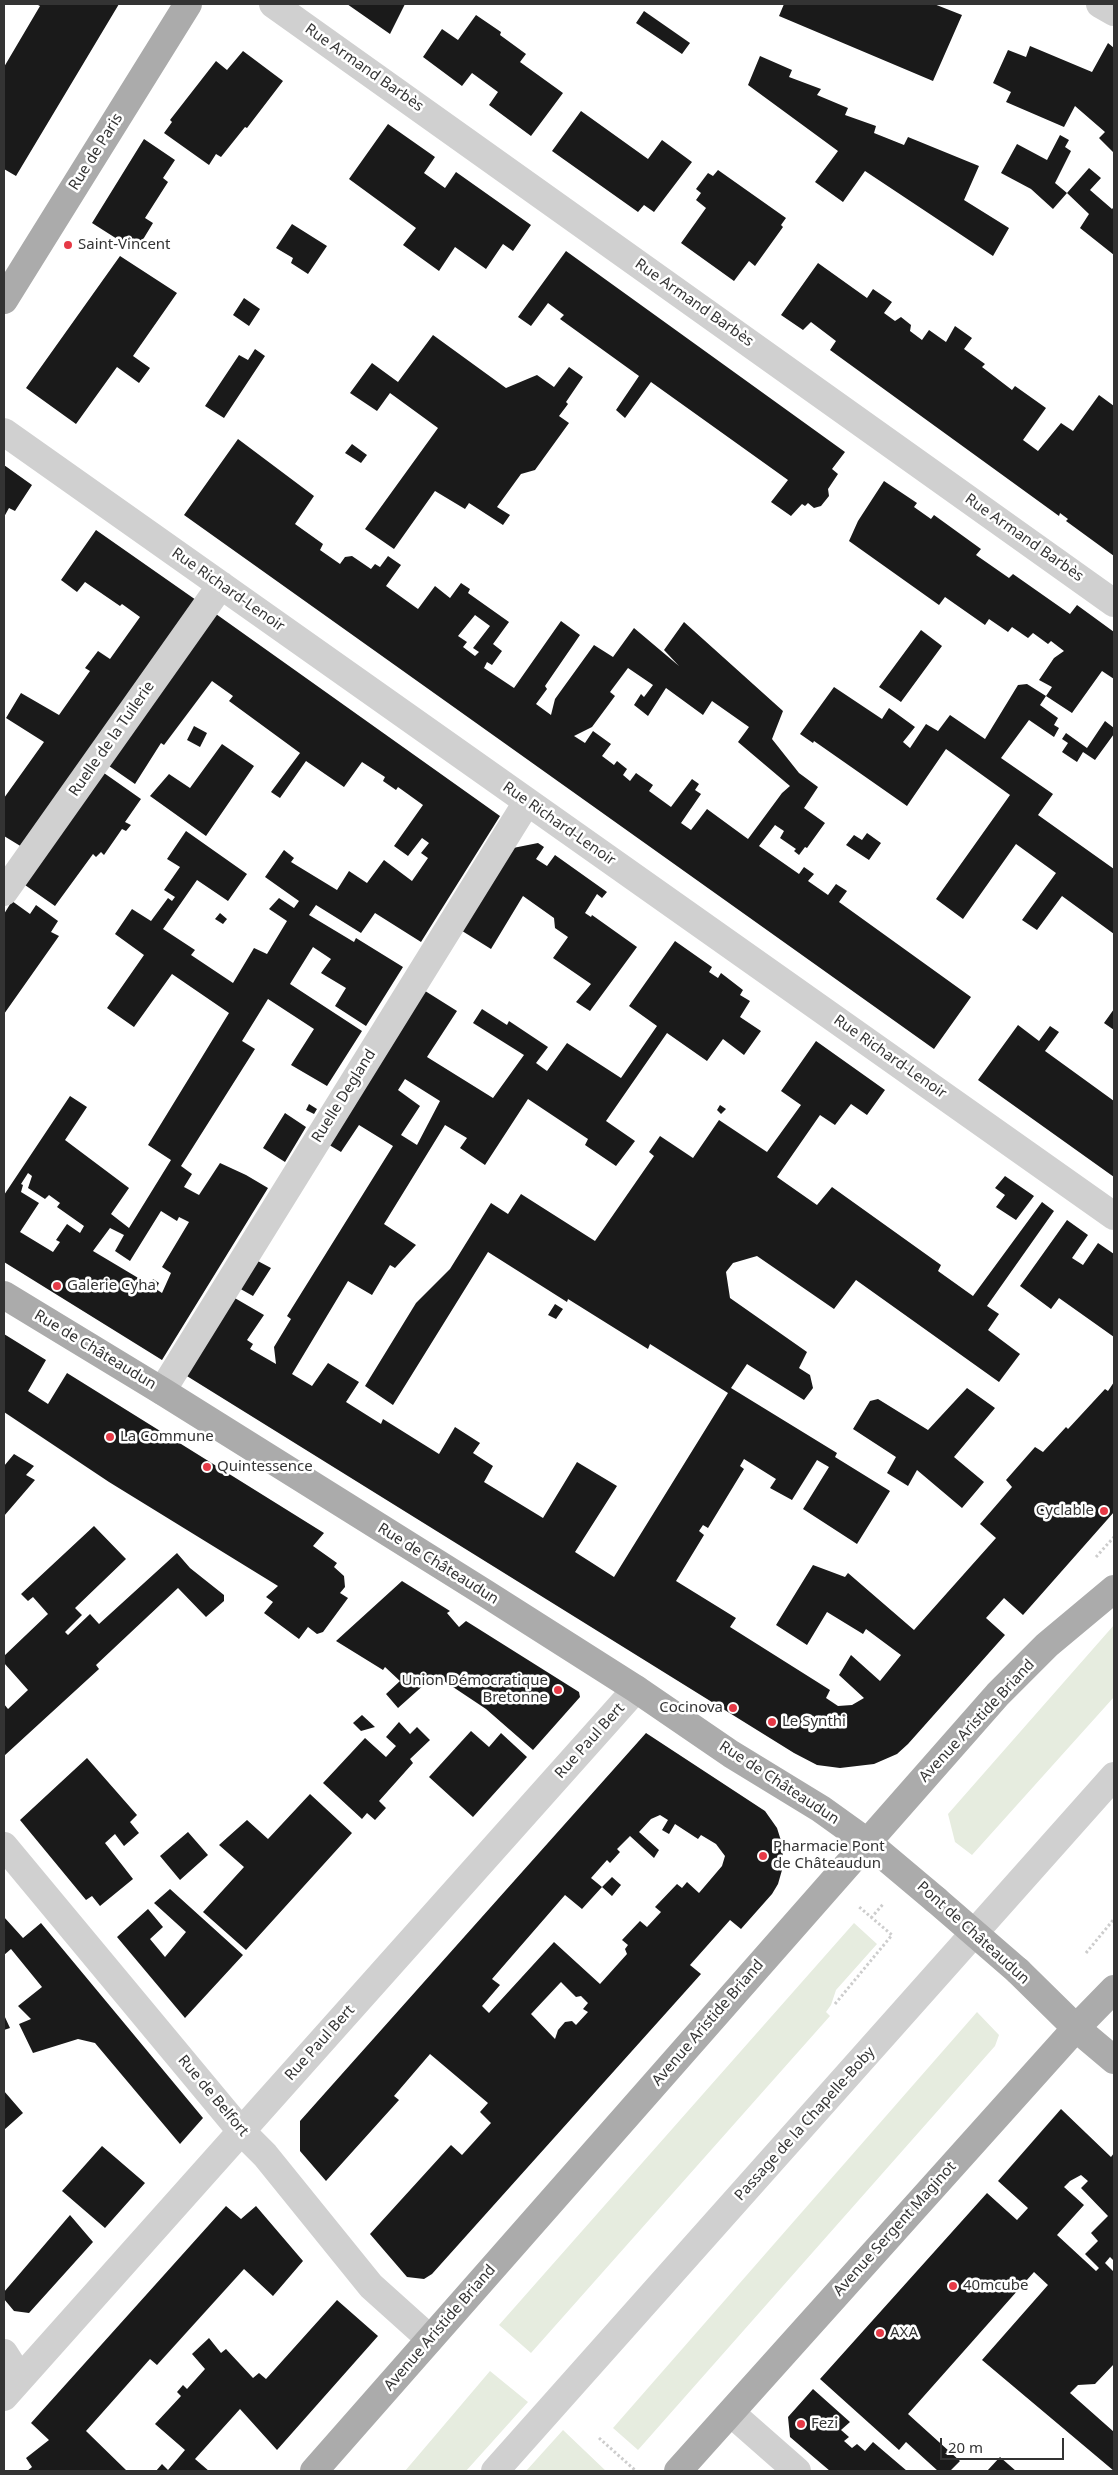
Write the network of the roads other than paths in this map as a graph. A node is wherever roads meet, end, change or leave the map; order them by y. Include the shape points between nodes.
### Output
1 (188, 4) edge
2 (273, 4) edge
3 (1100, 4) edge
4 (1114, 12) edge
5 (4, 300) edge
6 (4, 432) edge
7 (221, 585) junction
8 (1114, 603) edge
9 (527, 802) junction
10 (4, 892) edge
11 (1114, 1216) edge
12 (4, 1295) edge
13 (162, 1391) junction
14 (1114, 1589) edge
15 (636, 1689) junction
16 (1114, 1776) edge
17 (868, 1842) junction
18 (4, 1846) edge
19 (1114, 1989) edge
20 (1076, 2028) junction
21 (1114, 2060) edge
22 (241, 2131) junction
23 (430, 2339) junction
24 (4, 2352) edge
25 (12, 2388) edge
26 (731, 2413) junction
27 (314, 2471) edge
28 (496, 2471) edge
29 (678, 2471) edge
30 (797, 2471) edge

1 - 5 main road, Rue de Paris
2 - 8 street, Rue Armand Barbès
3 - 4 street
6 - 7 street, Rue Richard-Lenoir
7 - 9 street, Rue Richard-Lenoir
7 - 10 street, Ruelle de la Tuilerie
9 - 11 street, Rue Richard-Lenoir
9 - 13 street, Ruelle Degland
12 - 13 main road, Rue de Châteaudun
13 - 15 main road, Rue de Châteaudun
14 - 17 main road, Avenue Aristide Briand via 1047,1645 998,1694
15 - 17 main road, Rue de Châteaudun
15 - 22 street, Rue Paul Bert
16 - 28 street, Passage de la Chapelle-Boby
17 - 20 main road, Pont de Châteaudun, bridge via 1018,1972
17 - 23 main road, Avenue Aristide Briand
18 - 22 street, Rue de Belfort
19 - 20 main road, Avenue Sergent Maginot
20 - 21 main road, Pont de Châteaudun
20 - 26 main road, Avenue Sergent Maginot
22 - 23 street, Rue de Belfort via 265,2155 371,2286
22 - 25 street, Rue Paul Bert
23 - 27 main road, Avenue Aristide Briand
24 - 25 street
26 - 29 main road, Avenue Sergent Maginot
26 - 30 street

